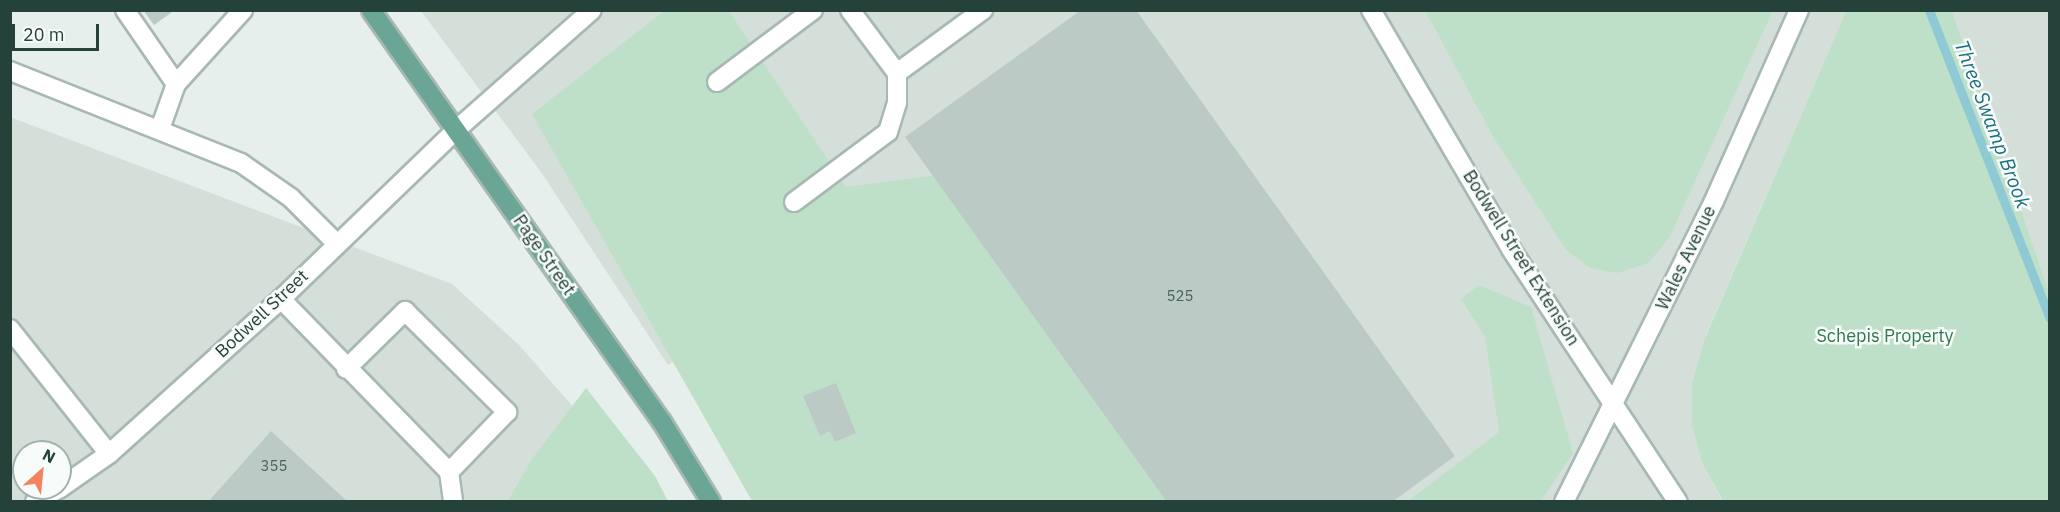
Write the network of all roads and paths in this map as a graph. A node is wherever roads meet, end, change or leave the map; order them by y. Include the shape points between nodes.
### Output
1 (125, 10) edge
2 (243, 10) edge
3 (371, 10) edge
4 (592, 10) edge
5 (813, 10) edge
6 (850, 10) edge
7 (983, 10) edge
8 (1371, 10) edge
9 (1799, 10) edge
10 (10, 71) edge
11 (897, 73) junction
12 (717, 82) dead end
13 (176, 84) junction
14 (160, 129) junction
15 (456, 130) junction
16 (794, 202) dead end
17 (337, 244) junction
18 (280, 299) junction
19 (10, 329) edge
20 (346, 369) junction
21 (1616, 404) junction
22 (109, 454) junction
23 (449, 472) junction
24 (72, 480) edge
25 (453, 501) edge
26 (711, 501) edge
27 (1564, 501) edge
28 (1677, 501) edge

1 - 13 street
2 - 13 street
3 - 15 main road, Page Street
4 - 15 street
5 - 12 street
6 - 11 street
7 - 11 street
8 - 21 street, Bodwell Street Extension via 1511,249
9 - 21 street, Wales Avenue via 1714,201
10 - 14 street
11 - 16 street via 897,103 888,132
13 - 14 street
14 - 17 street via 267,178
15 - 17 street, Bodwell Street
15 - 26 main road, Page Street via 662,422
17 - 18 street, Bodwell Street
18 - 20 street
18 - 22 street, Bodwell Street
19 - 22 street
20 - 23 street
20 - 23 street via 405,311 507,412
21 - 27 street, Wales Avenue
21 - 28 street, Bodwell Street Extension
22 - 24 street, Bodwell Street
23 - 25 street

